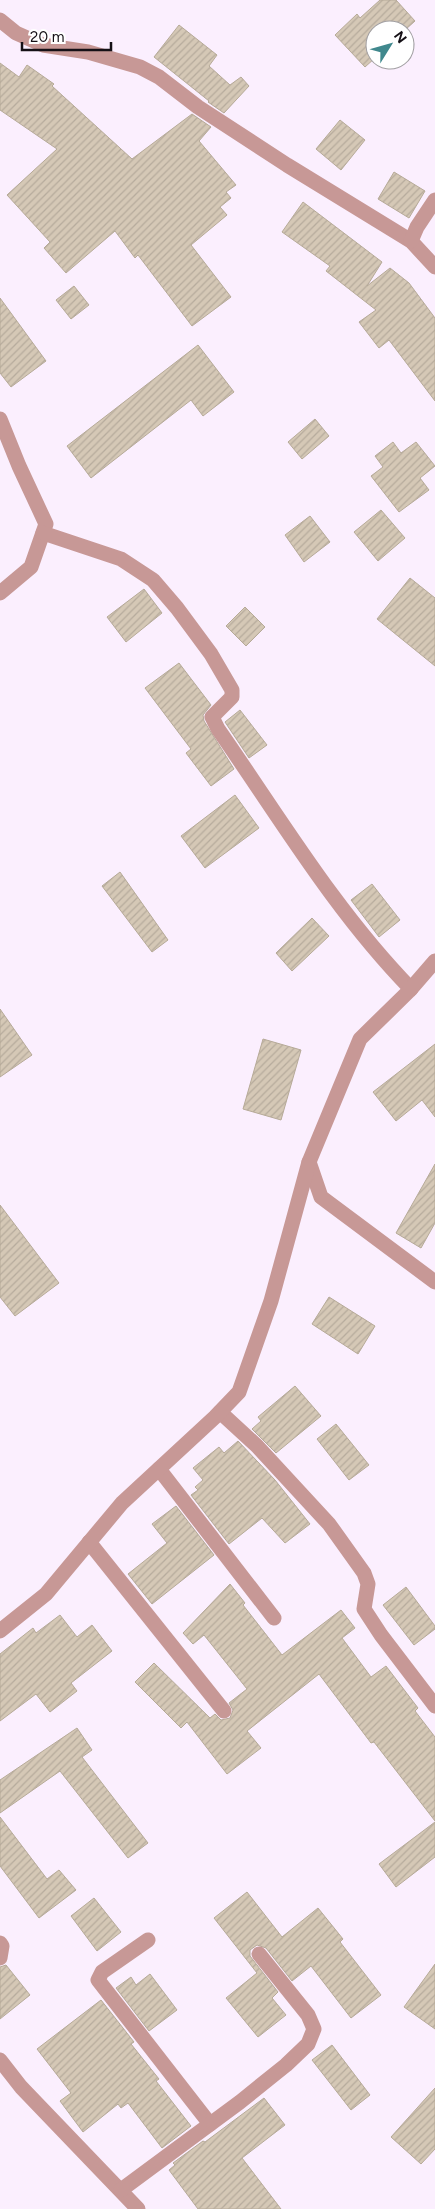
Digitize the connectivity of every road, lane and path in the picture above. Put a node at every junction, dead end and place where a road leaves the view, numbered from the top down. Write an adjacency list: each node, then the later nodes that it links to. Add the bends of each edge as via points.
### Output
1 (0, 20): 3 (street, via 16,33 43,45 88,52 146,70 287,165)
2 (435, 200): 3 (street)
3 (411, 241): 4 (street)
4 (435, 268)
5 (0, 419): 6 (street, via 46,524)
6 (43, 533): 7 (street, via 31,567); 9 (street, via 121,559 153,580 178,608 232,690 232,697 212,717 218,729 304,857 357,928)
7 (0, 593)
8 (435, 961): 9 (street)
9 (411, 988): 10 (street, via 360,1039)
10 (309, 1162): 11 (street, via 320,1197); 12 (street, via 251,1362 239,1392)
11 (435, 1282)
12 (220, 1412): 13 (street); 17 (street, via 257,1446 329,1524 364,1573 368,1584 364,1608)
13 (159, 1469): 14 (street, via 122,1503); 15 (street)
14 (89, 1542): 16 (street, via 46,1594); 18 (street)
15 (274, 1618)
16 (0, 1631)
17 (435, 1706)
18 (224, 1711)
19 (148, 1940): 24 (street, via 102,1972 98,1980)
20 (0, 1943): 22 (street)
21 (259, 1954): 24 (street, via 308,2015 314,2029 308,2044 286,2065)
22 (0, 1958)
23 (0, 2060): 25 (street, via 21,2087)
24 (210, 2124): 25 (street)
25 (121, 2190): 26 (street)
26 (138, 2209)

